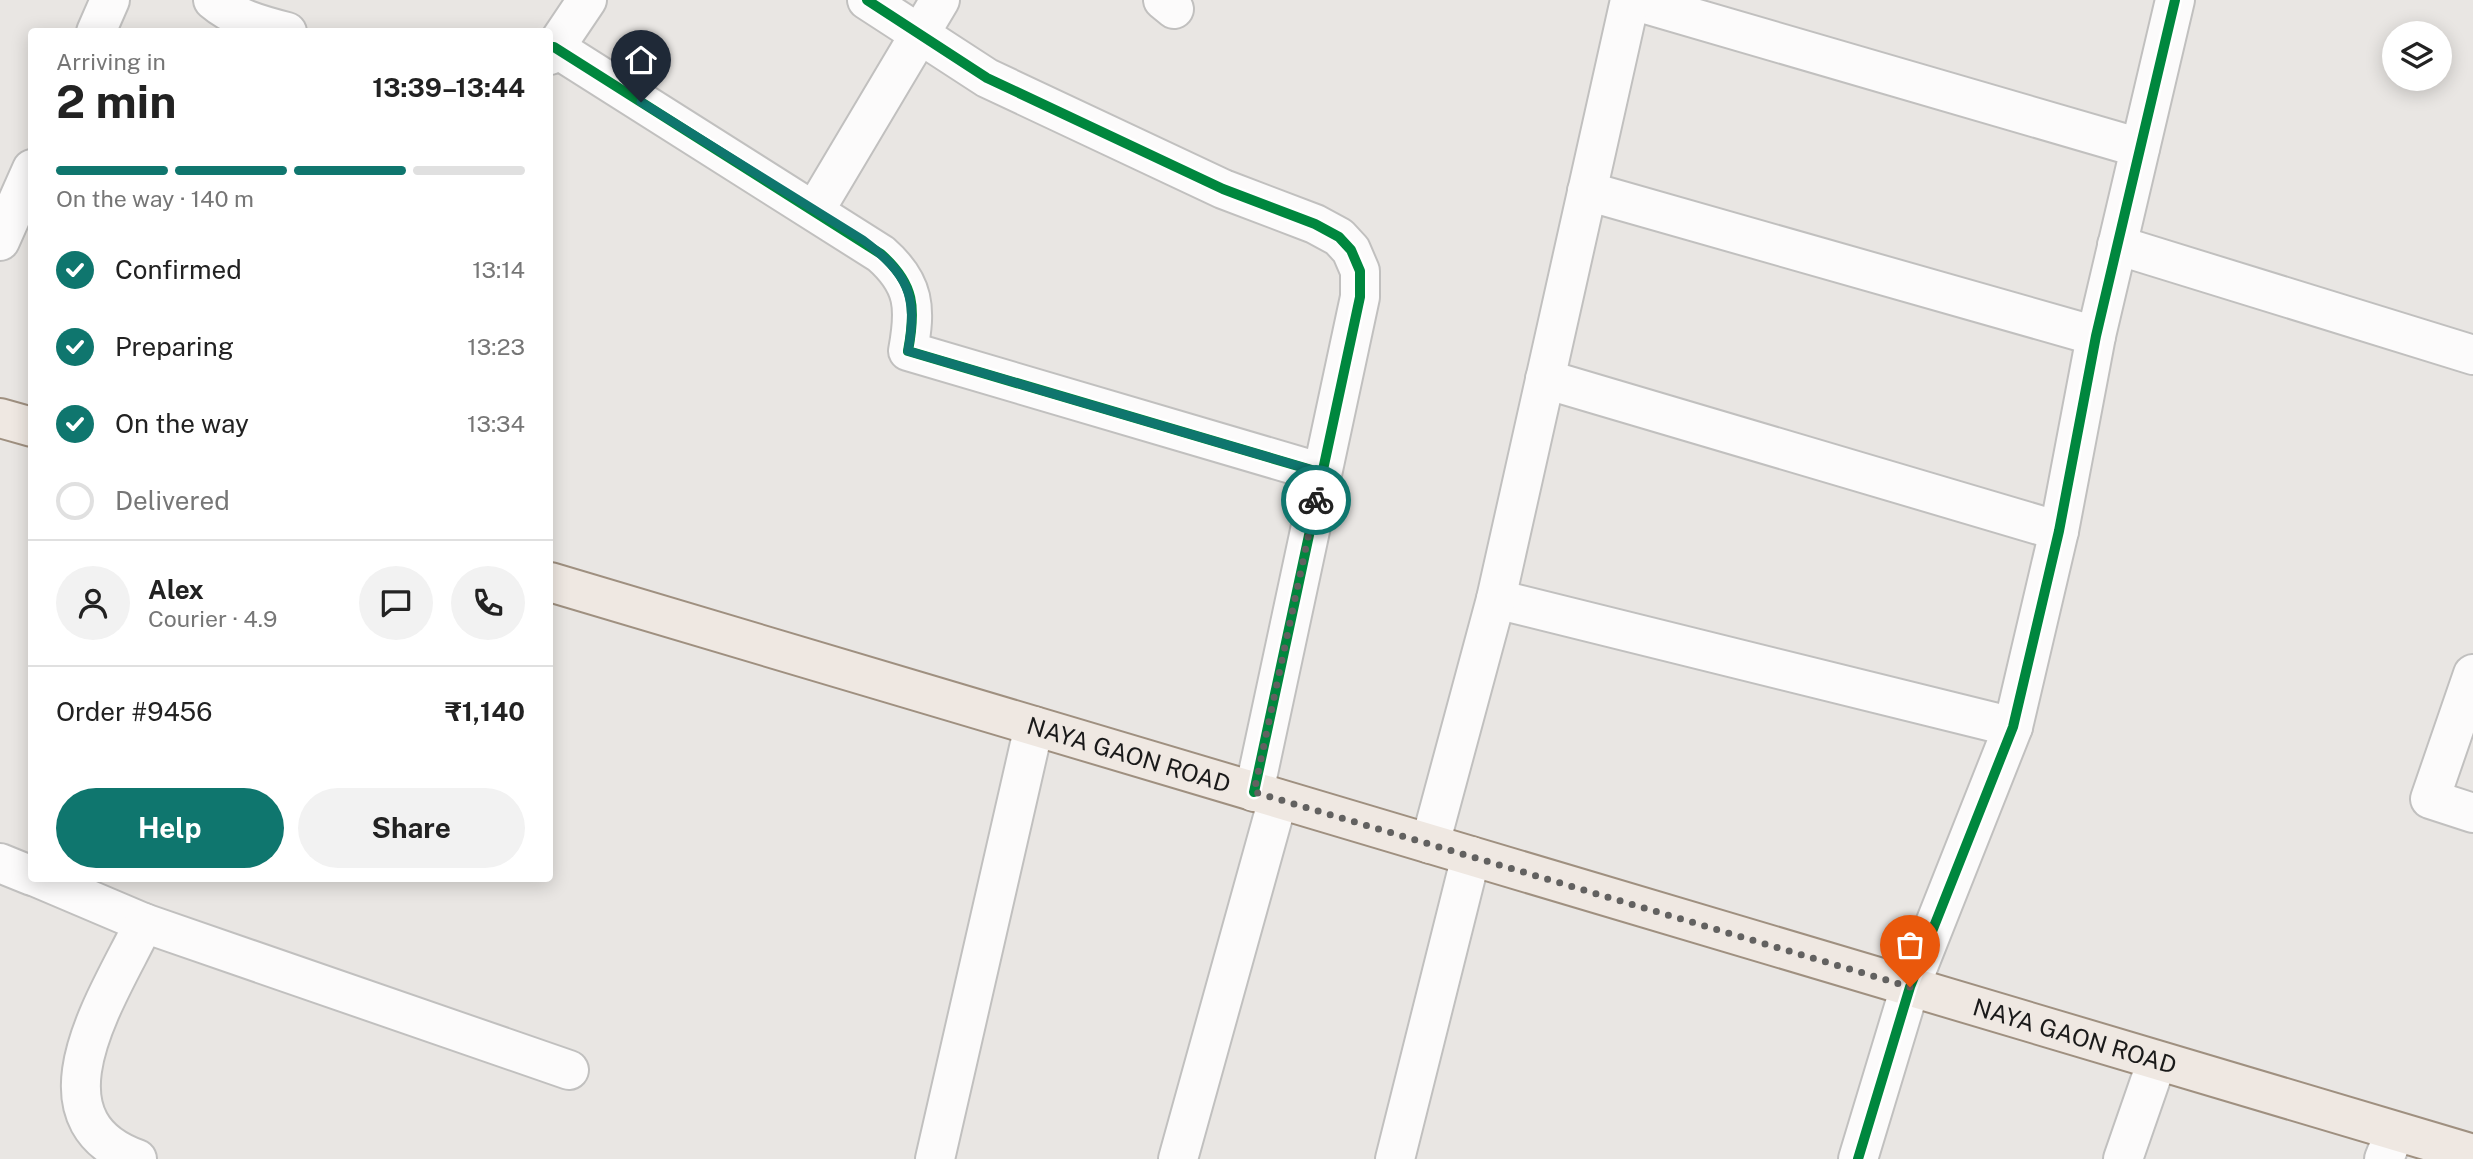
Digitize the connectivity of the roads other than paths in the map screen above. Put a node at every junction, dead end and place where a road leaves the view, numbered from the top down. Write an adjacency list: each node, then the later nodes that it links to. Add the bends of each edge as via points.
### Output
1 (110, 0): 8 (street)
2 (213, 0): 9 (street, via 225,10)
3 (587, 0): 11 (street)
4 (867, 0): 10 (street)
5 (940, 0): 10 (street)
6 (1631, 0): 13 (street); 15 (street)
7 (2175, 0): 13 (street)
8 (98, 28)
9 (271, 28)
10 (920, 34): 16 (street); 24 (street, via 987,78 1223,189 1315,224 1339,237 1351,250 1360,271 1360,297)
11 (553, 50)
12 (553, 52): 16 (street)
13 (2140, 148): 18 (street)
14 (28, 178): 17 (street)
15 (1587, 191): 19 (street); 21 (street)
16 (815, 211): 24 (street, via 881,254 907,284 913,308 908,351)
17 (0, 241)
18 (2117, 245): 19 (street); 20 (street)
19 (2096, 336): 25 (street)
20 (2473, 355)
21 (1545, 379): 25 (street); 27 (street)
22 (0, 418): 23 (main road)
23 (28, 426)
24 (1322, 473): 31 (street)
25 (2059, 531): 30 (street)
26 (553, 583): 29 (main road, NAYA GAON ROAD)
27 (1496, 599): 30 (street); 33 (street)
28 (2473, 674): 32 (street, via 2430,799)
29 (1034, 726): 31 (main road, NAYA GAON ROAD); 45 (street)
30 (2013, 726): 39 (street)
31 (1266, 795): 33 (main road, NAYA GAON ROAD); 46 (street)
32 (2473, 813)
33 (1430, 844): 34 (main road, NAYA GAON ROAD)
34 (1471, 856): 39 (main road, NAYA GAON ROAD); 47 (street)
35 (0, 863): 36 (street)
36 (28, 874)
37 (47, 882): 38 (street)
38 (144, 923): 41 (street); 44 (street, via 84,1050 80,1102 86,1119 103,1140)
39 (1910, 987): 40 (main road, NAYA GAON ROAD); 48 (street)
40 (2157, 1061): 42 (main road, NAYA GAON ROAD); 49 (street)
41 (569, 1070)
42 (2390, 1146): 43 (main road, NAYA GAON ROAD)
43 (2473, 1154)
44 (137, 1159)
45 (935, 1159)
46 (1178, 1159)
47 (1395, 1159)
48 (1857, 1159)
49 (2123, 1159)

